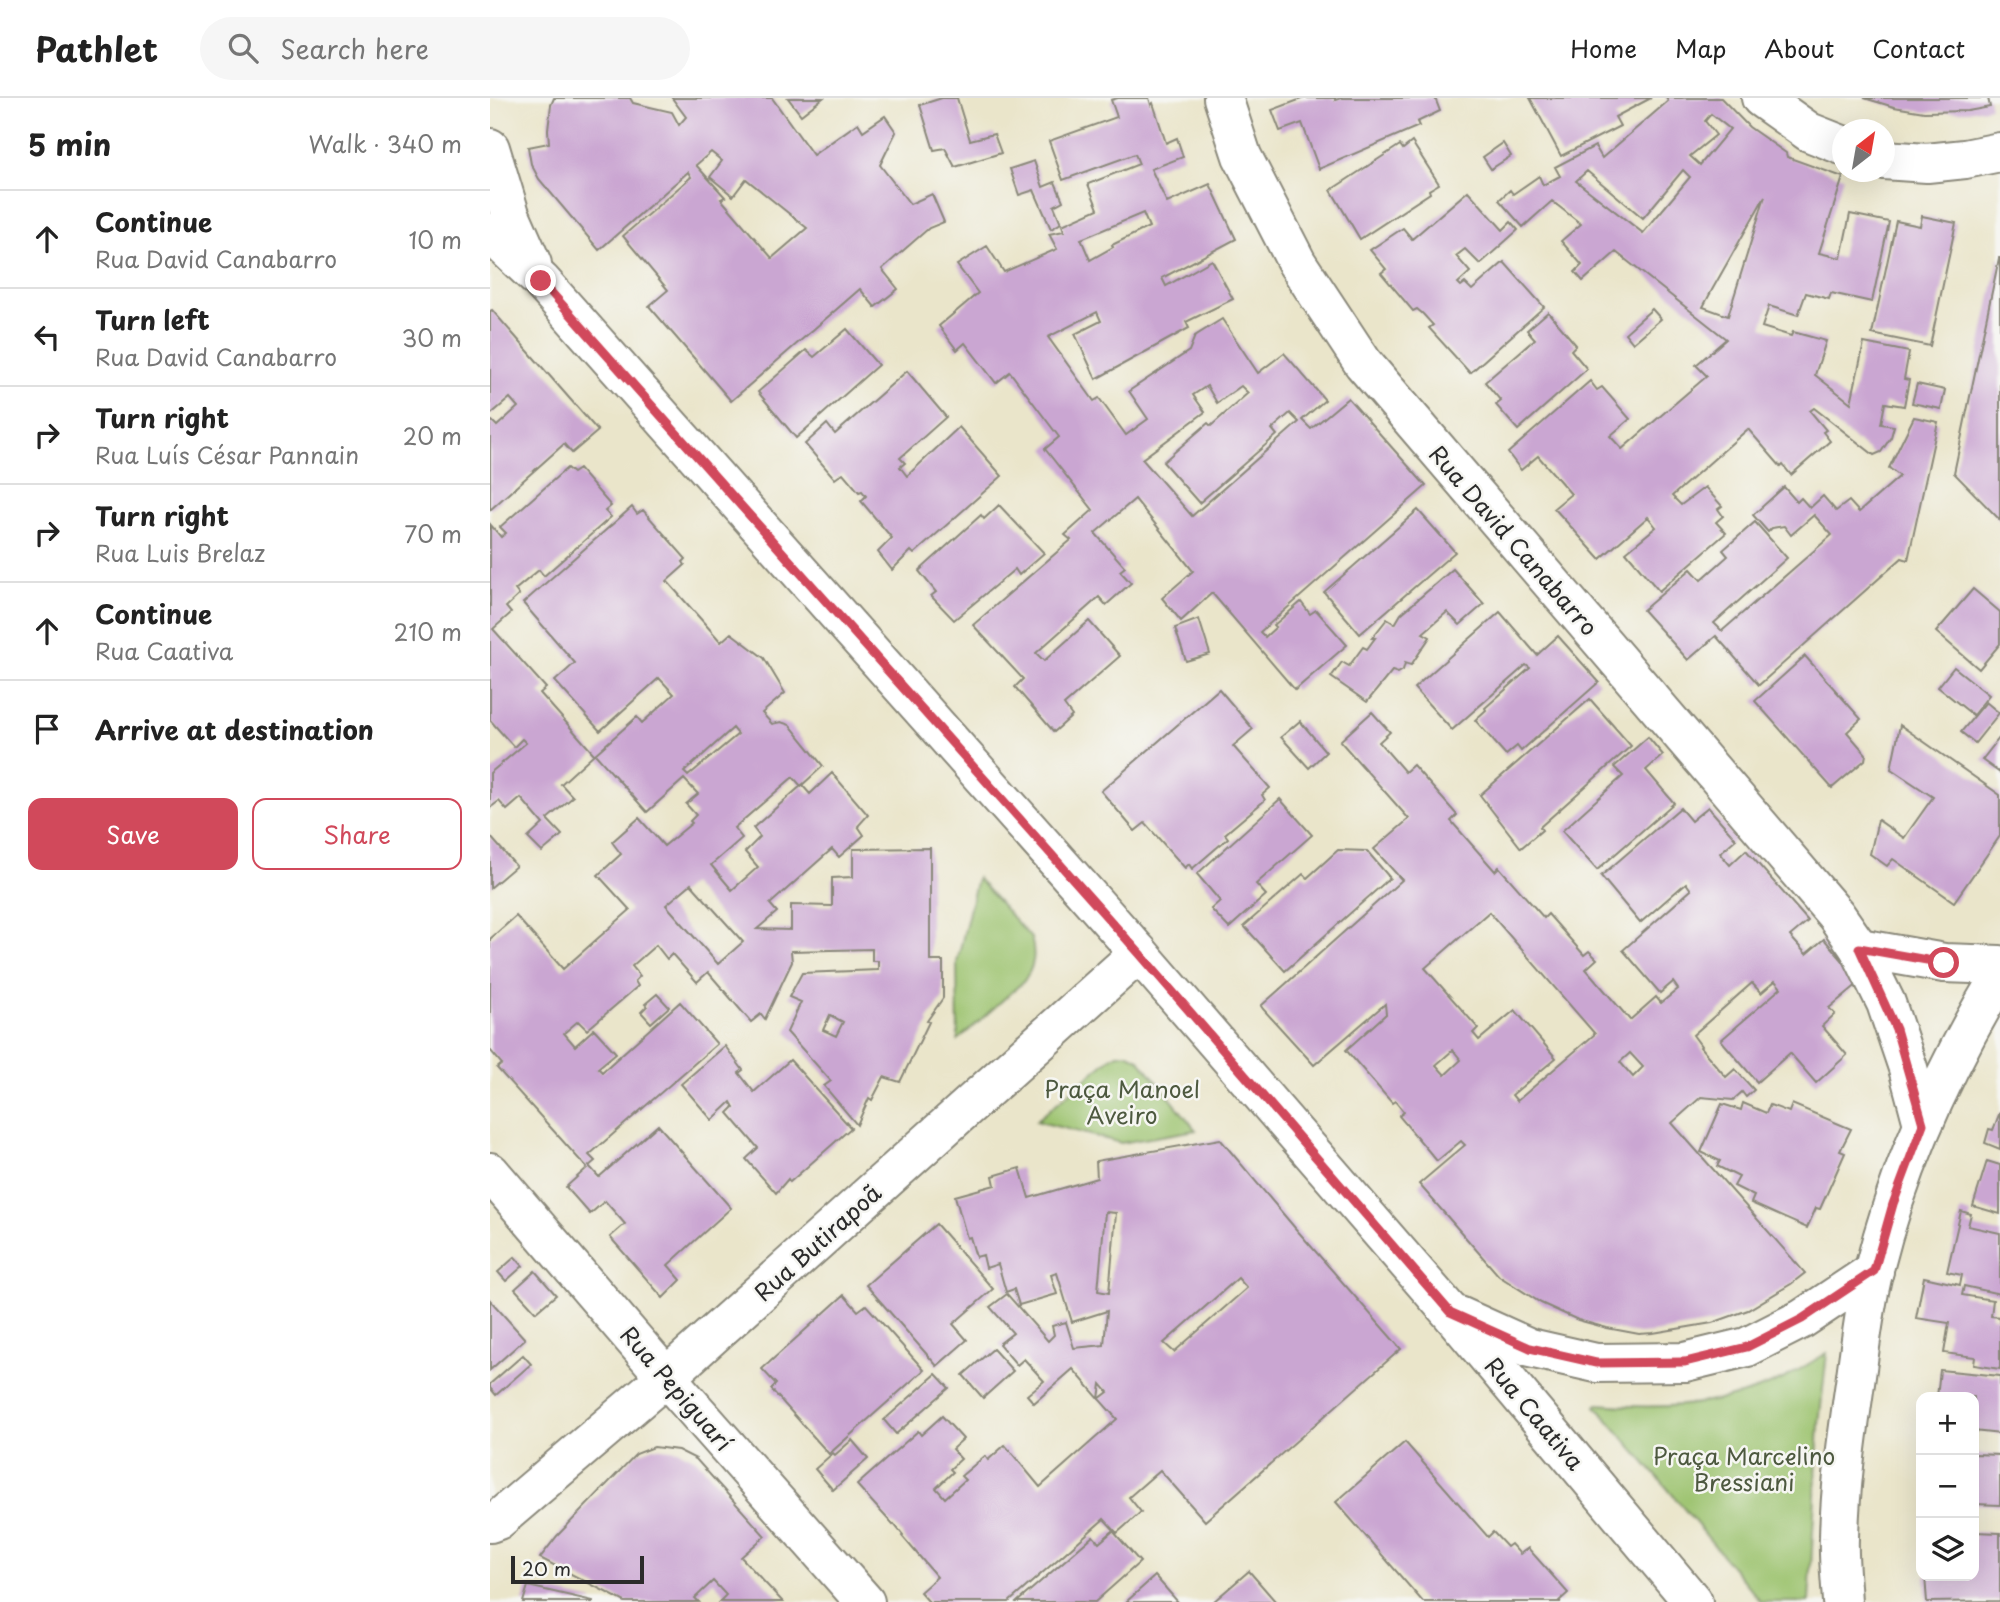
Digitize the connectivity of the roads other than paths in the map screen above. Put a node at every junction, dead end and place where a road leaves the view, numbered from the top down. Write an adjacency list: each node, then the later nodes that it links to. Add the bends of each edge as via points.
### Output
1 (1223, 98): 9 (street, Rua David Canabarro, via 1242,156 1297,263 1363,363 1836,915)
2 (1761, 98): 3 (street, via 1809,132)
3 (1832, 141)
4 (490, 148): 8 (street, Rua Caativa, via 510,214)
5 (2000, 152): 6 (street, via 1927,163)
6 (1895, 161)
7 (490, 233): 8 (street, Rua Caativa)
8 (541, 281): 10 (street, Rua Caativa)
9 (1859, 948): 11 (street, via 1944,963); 13 (street, Rua David Canabarro, via 1896,1029)
10 (1139, 953): 16 (street, Rua Caativa); 17 (street, Rua Butirapoã)
11 (2000, 965)
12 (2000, 976): 13 (street)
13 (1923, 1124): 15 (street)
14 (490, 1172): 17 (street, Rua Pepiguarí)
15 (1874, 1271): 16 (street, via 1802,1319 1747,1347 1685,1362 1596,1363 1530,1348); 21 (street, via 1842,1472)
16 (1450, 1312): 20 (street, Rua Caativa)
17 (666, 1377): 18 (street, Rua Butirapoã); 19 (street, Rua Pepiguarí)
18 (493, 1531)
19 (865, 1602)
20 (1693, 1602)
21 (1842, 1602)

